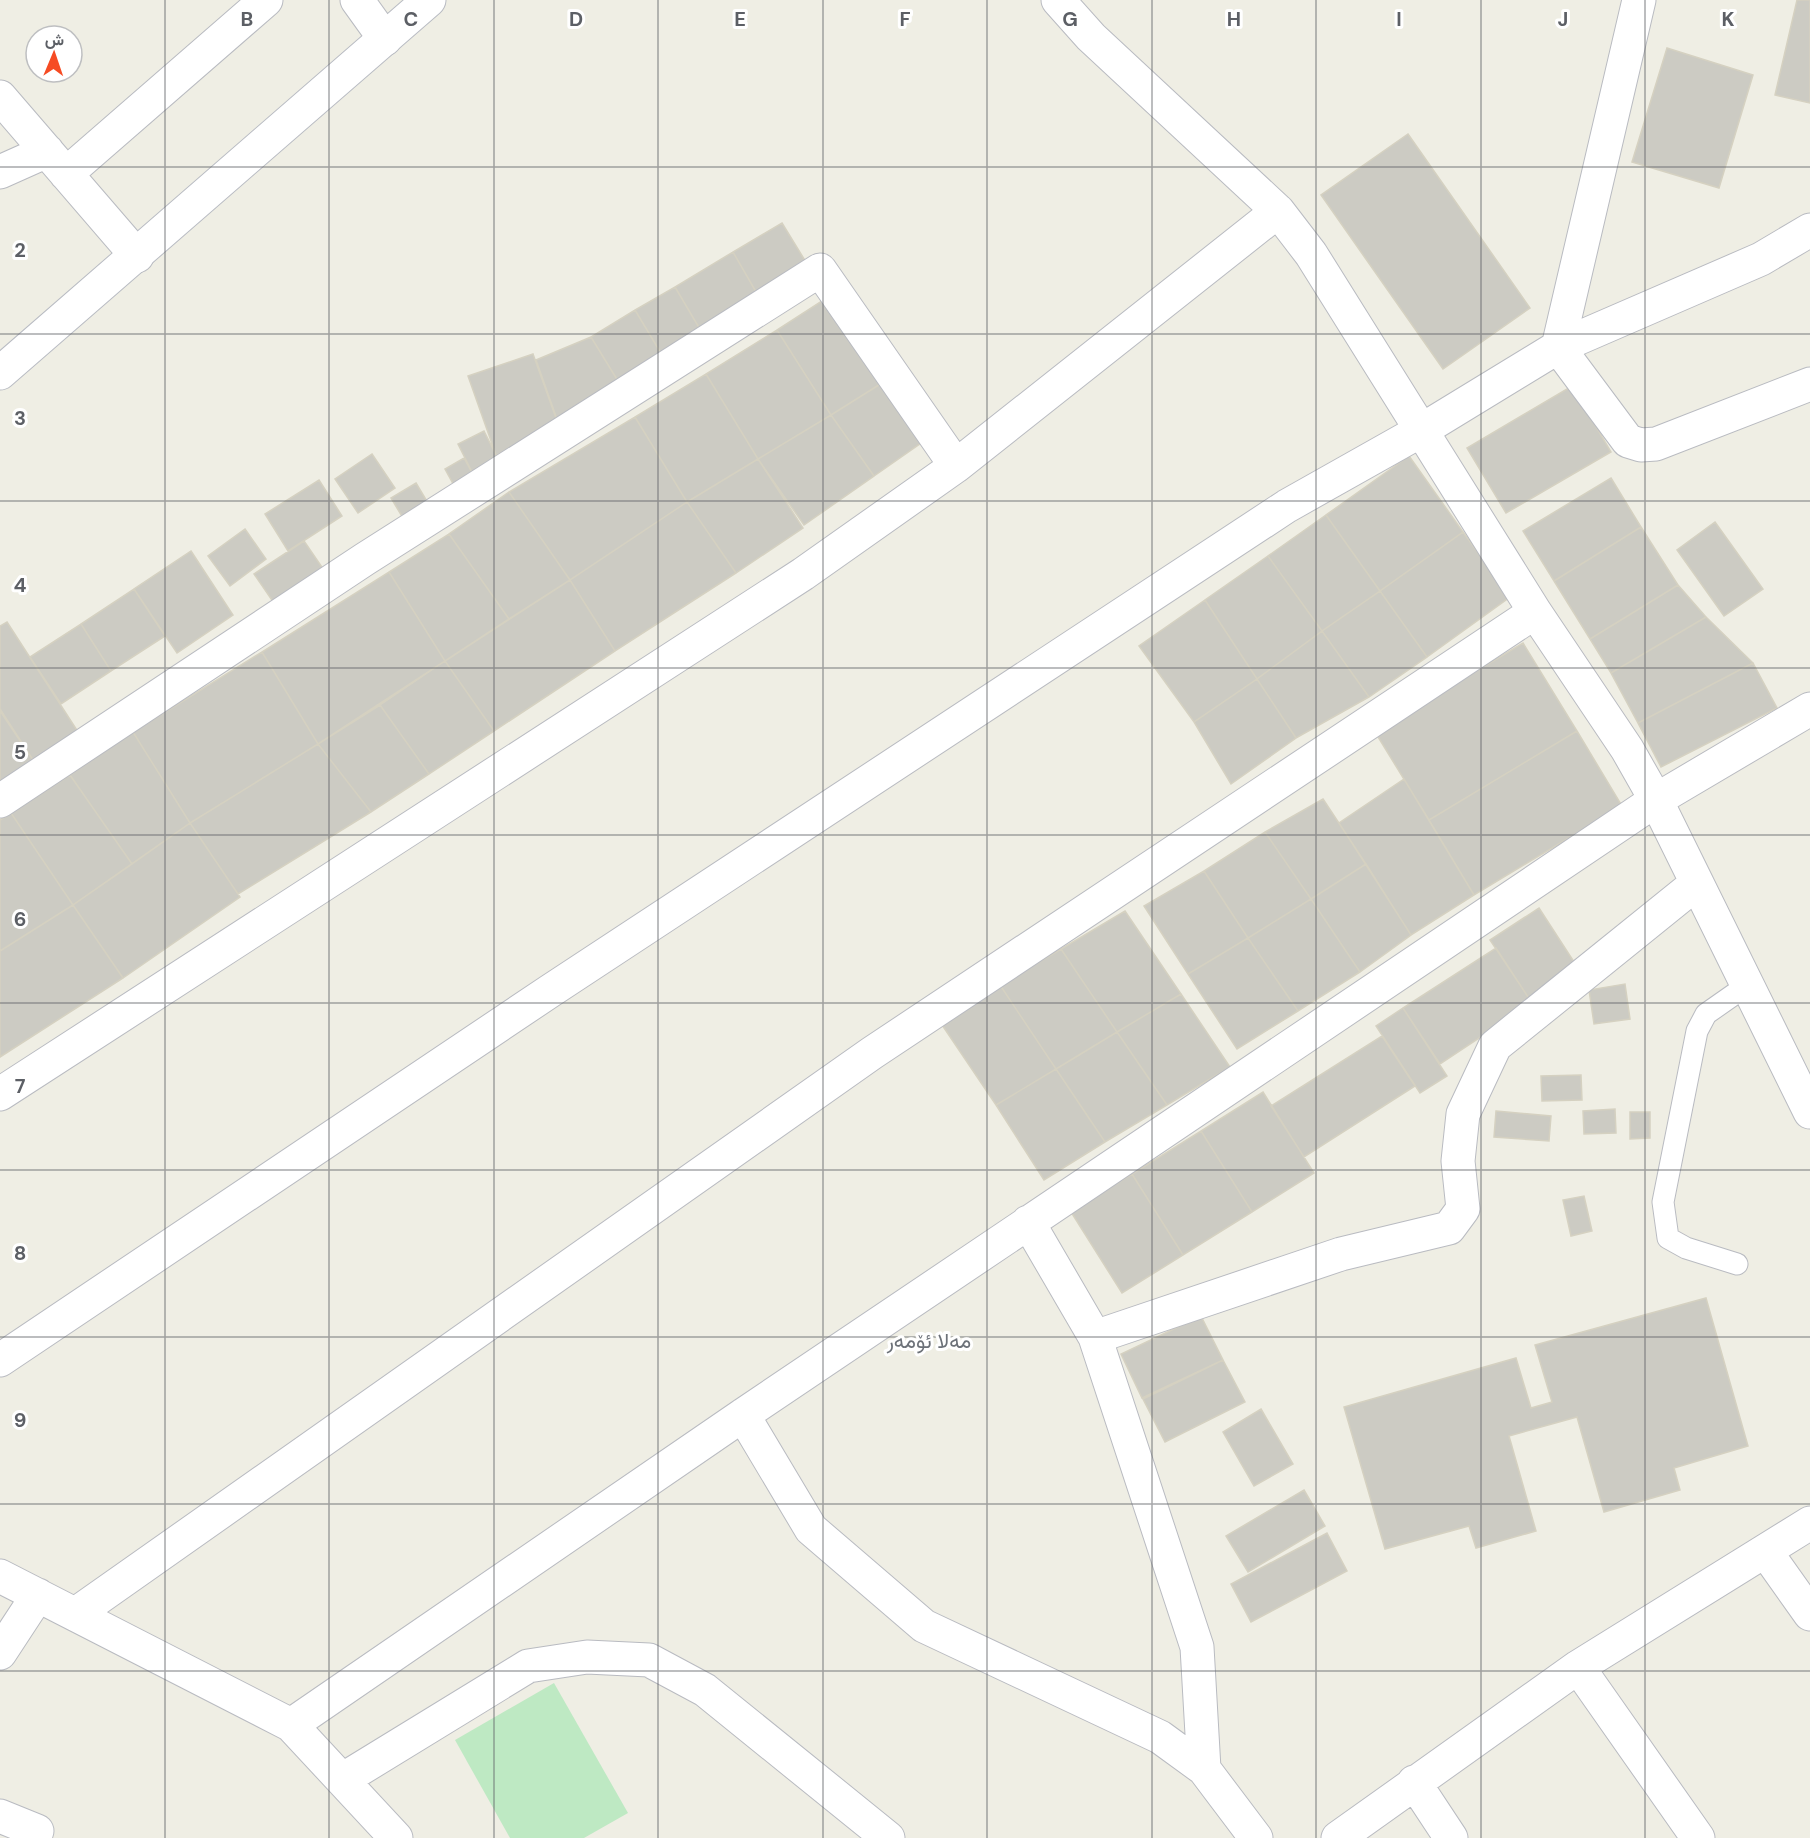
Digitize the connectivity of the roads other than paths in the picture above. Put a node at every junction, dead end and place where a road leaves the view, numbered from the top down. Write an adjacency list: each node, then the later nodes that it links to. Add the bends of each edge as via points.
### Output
1 (266, 0): 8 (street)
2 (357, 0): 6 (street)
3 (429, 0): 6 (street)
4 (1058, 0): 10 (street, via 1091,38)
5 (1639, 0): 13 (street)
6 (385, 39): 12 (street)
7 (0, 97): 8 (street)
8 (57, 162): 9 (street); 12 (street)
9 (0, 172)
10 (1278, 211): 16 (street, via 1311,254); 17 (street)
11 (1810, 230): 13 (street, via 1761,259)
12 (137, 256): 14 (street)
13 (1558, 347): 15 (street, via 1628,441 1641,445 1656,444); 16 (street)
14 (0, 374)
15 (1810, 384)
16 (1422, 430): 18 (street); 29 (street, via 1287,506 550,991)
17 (956, 466): 21 (street, via 820,270 365,559); 24 (street, via 803,574)
18 (1535, 612): 20 (street); 35 (street, via 872,1053)
19 (1810, 709): 20 (street)
20 (1656, 800): 22 (street); 26 (street)
21 (0, 801)
22 (1697, 883): 23 (street); 28 (street, via 1495,1046 1463,1114 1458,1161 1463,1209 1449,1228 1341,1254)
23 (1746, 986): 25 (street); 27 (lane, via 1706,1014 1697,1031 1663,1202 1668,1238 1686,1248)
24 (0, 1094)
25 (1810, 1112)
26 (1028, 1222): 28 (street); 30 (street)
27 (1737, 1264)
28 (1095, 1337): 40 (street, via 1197,1647)
29 (0, 1360)
30 (743, 1415): 39 (street); 40 (street, via 811,1529 924,1626 1160,1737)
31 (1810, 1522): 32 (street)
32 (1766, 1552): 36 (street); 38 (street)
33 (0, 1576): 34 (street)
34 (38, 1595): 35 (street); 37 (street)
35 (76, 1613): 39 (street)
36 (1810, 1614)
37 (0, 1653)
38 (1578, 1667): 42 (street); 50 (street)
39 (291, 1725): 41 (street)
40 (1204, 1769): 47 (street)
41 (342, 1780): 45 (street); 46 (street, via 528,1666 587,1657 649,1660 705,1690)
42 (1414, 1782): 48 (street); 49 (street)
43 (0, 1816): 44 (street)
44 (37, 1831)
45 (396, 1838)
46 (888, 1838)
47 (1256, 1838)
48 (1338, 1838)
49 (1451, 1838)
50 (1698, 1838)

